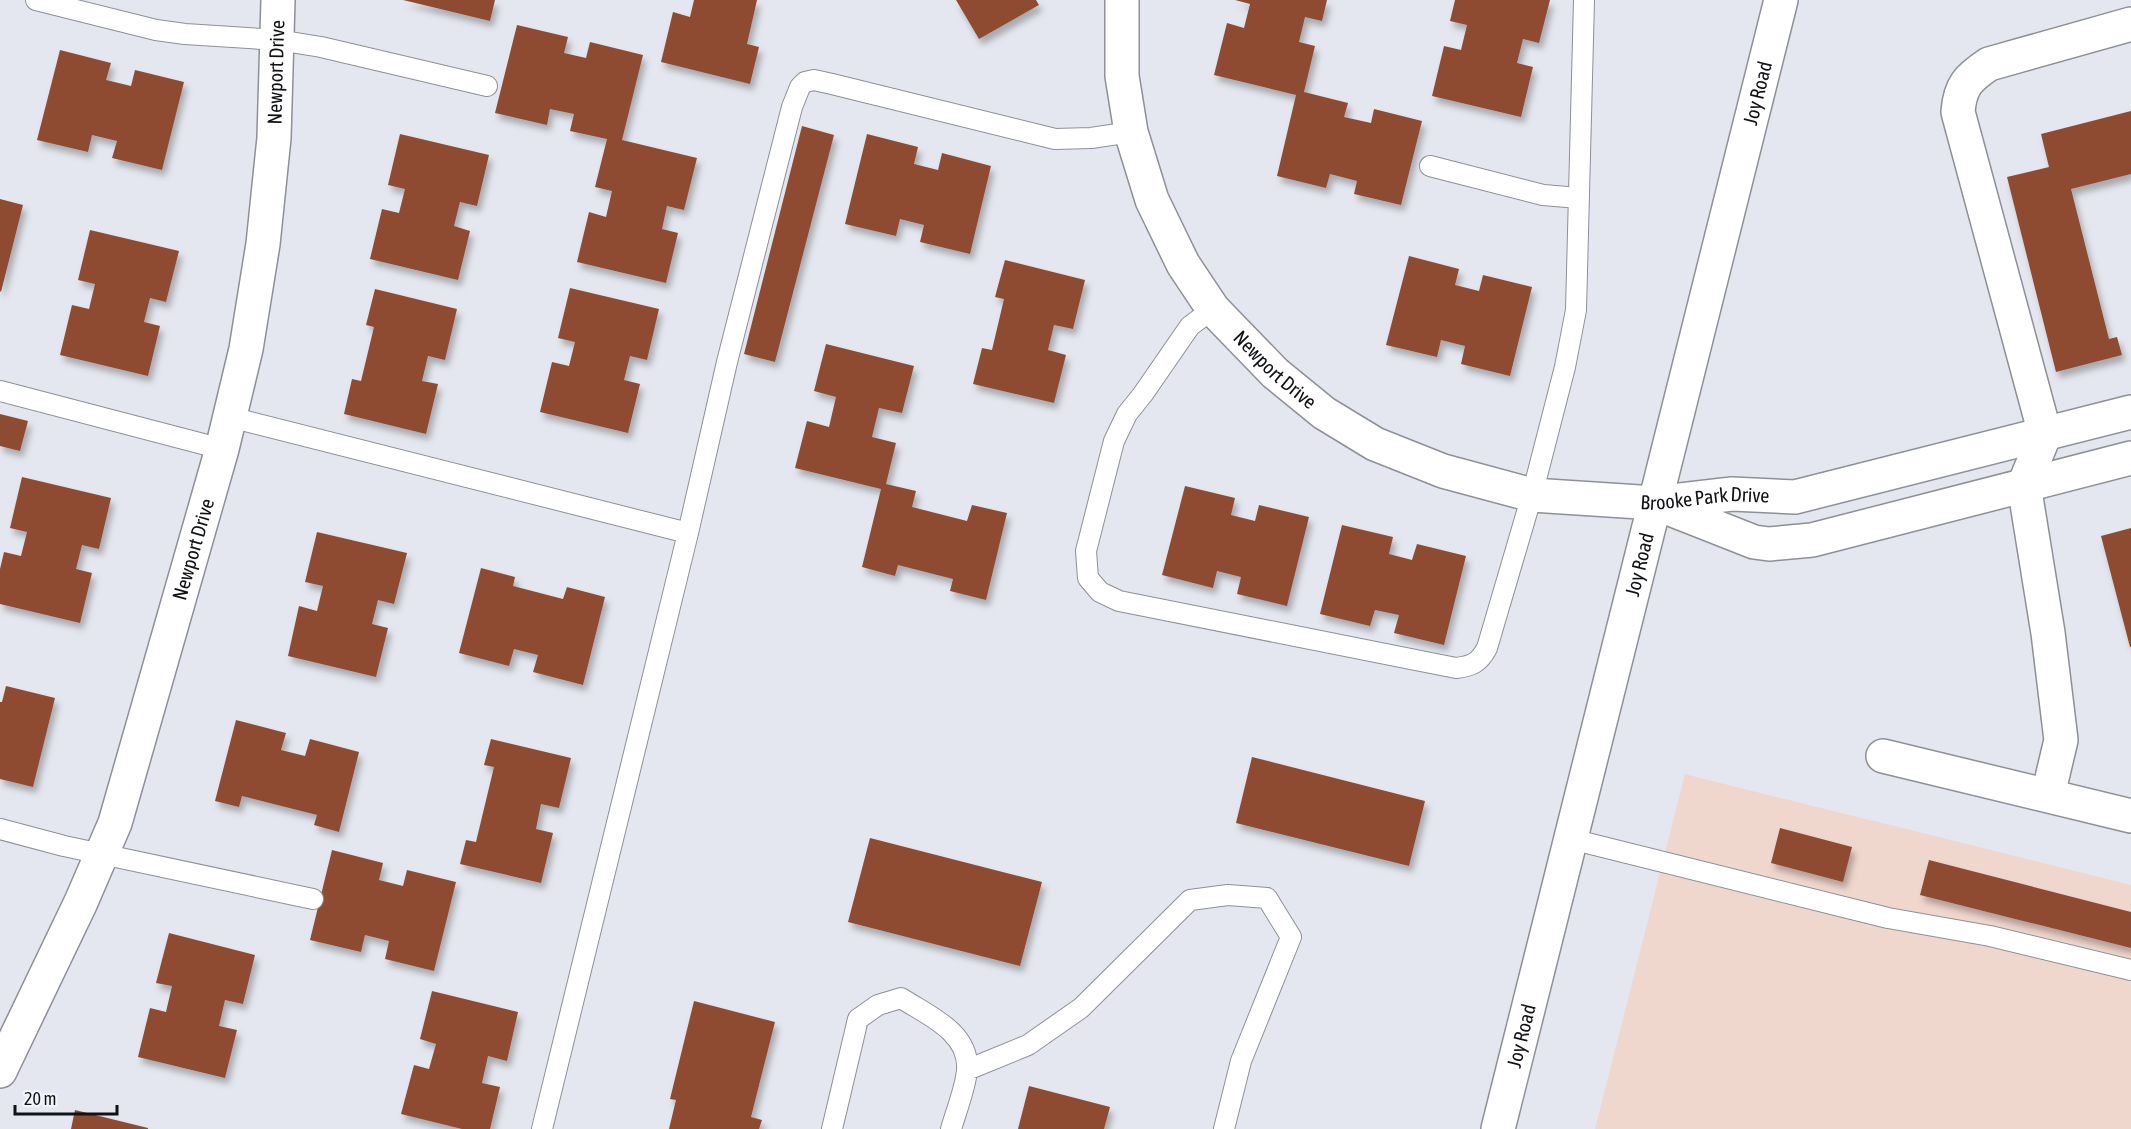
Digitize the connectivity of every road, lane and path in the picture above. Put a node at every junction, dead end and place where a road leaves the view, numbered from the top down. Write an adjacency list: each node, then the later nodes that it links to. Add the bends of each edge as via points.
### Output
1 (36, 0): 7 (lane, via 156,30)
2 (278, 0): 7 (street, Newport Drive)
3 (1122, 0): 9 (street, Newport Drive, via 1122,76)
4 (1584, 0): 11 (lane)
5 (1781, 0): 21 (street, Joy Road)
6 (2131, 24): 16 (street, via 1989,64 1973,74 1960,93 1958,112)
7 (278, 40): 8 (lane); 15 (street, Newport Drive, via 274,138 263,244)
8 (488, 86)
9 (1131, 132): 12 (street, Newport Drive, via 1152,200 1183,264); 22 (lane, via 1055,139 832,84 805,82 786,130)
10 (1430, 166): 11 (lane, via 1543,195)
11 (1579, 198): 20 (lane, via 1576,310)
12 (1213, 309): 20 (street, Newport Drive, via 1275,373 1324,413 1375,444 1443,471); 20 (lane, via 1190,326 1127,414 1114,441 1086,550 1088,578 1100,592 1119,601 1455,668 1473,666 1487,648)
13 (0, 391): 17 (lane)
14 (2131, 412): 16 (street, Brooke Park Drive)
15 (230, 417): 17 (street, Newport Drive); 22 (lane)
16 (2045, 434): 19 (street); 21 (street, Brooke Park Drive, via 1795,497 1732,494)
17 (222, 449): 28 (street, Newport Drive, via 115,823)
18 (2131, 458): 19 (street, Brooke Park Drive)
19 (2024, 485): 21 (street, Brooke Park Drive, via 1812,540 1769,544 1754,542); 24 (street, via 2061,740)
20 (1532, 495): 21 (street, Newport Drive)
21 (1655, 504): 27 (street, Joy Road)
22 (688, 533): 33 (lane)
23 (1883, 756): 24 (street)
24 (2048, 795): 25 (street)
25 (2131, 816)
26 (0, 829): 28 (lane)
27 (1571, 839): 30 (lane, via 1888,918 1990,936); 37 (street, Joy Road)
28 (103, 853): 29 (lane); 32 (street, Newport Drive)
29 (313, 899)
30 (2131, 970)
31 (967, 1070): 34 (lane, via 965,1050 954,1033 901,998 878,1005 858,1019); 35 (lane); 36 (lane, via 1028,1045 1081,1008 1191,900 1228,896 1267,898 1291,937 1241,1061)
32 (0, 1071)
33 (542, 1129)
34 (832, 1129)
35 (951, 1129)
36 (1224, 1129)
37 (1498, 1129)

